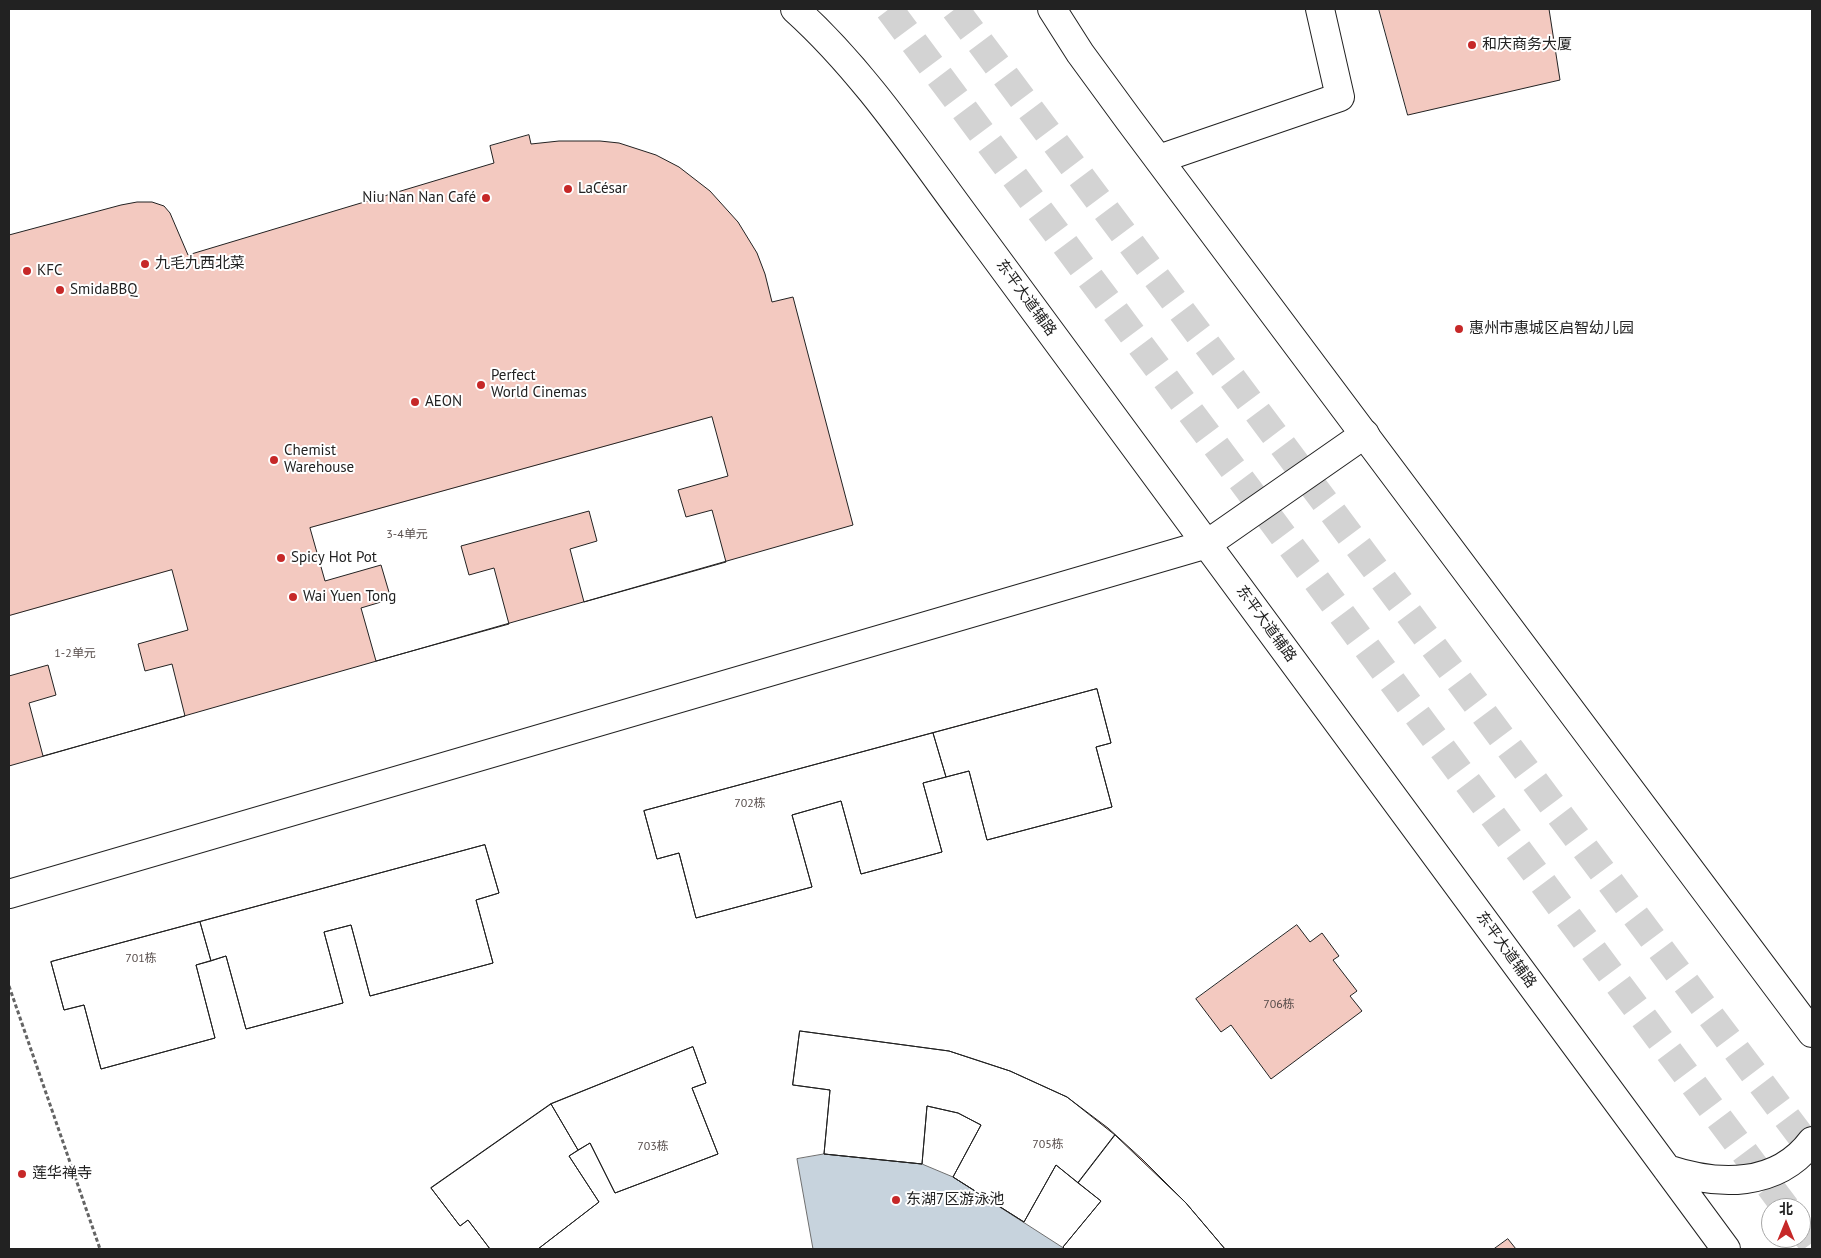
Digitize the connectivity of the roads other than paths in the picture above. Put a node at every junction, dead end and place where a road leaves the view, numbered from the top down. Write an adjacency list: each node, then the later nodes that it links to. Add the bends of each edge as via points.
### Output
1 (795, 9): 6 (main road, 东平大道辅路, via 870,90)
2 (1052, 9): 4 (main road)
3 (1320, 9): 4 (main road, via 1340,96)
4 (1159, 159): 5 (main road)
5 (1365, 434): 6 (main road); 8 (main road)
6 (1207, 544): 7 (main road); 10 (main road, 东平大道辅路)
7 (9, 894)
8 (1812, 1032)
9 (1812, 1141): 10 (main road, via 1779,1170 1757,1178 1713,1179)
10 (1667, 1169): 11 (main road, 东平大道辅路)
11 (1726, 1249)

